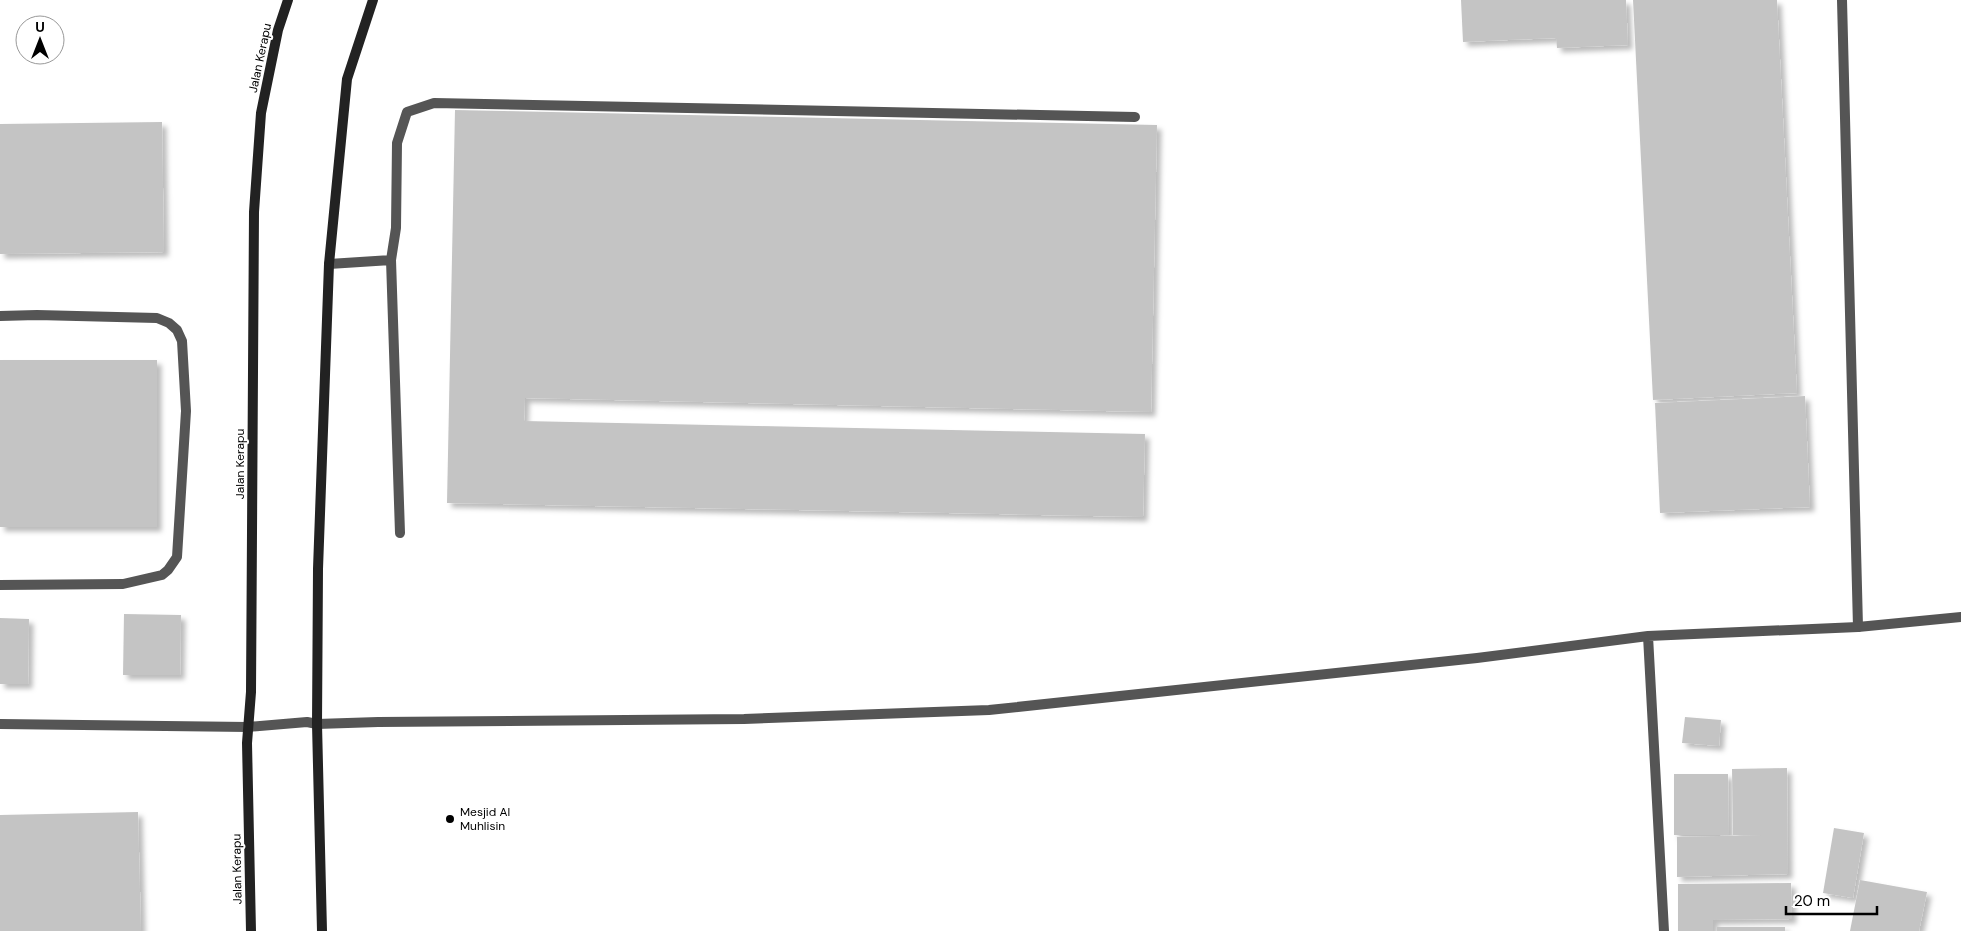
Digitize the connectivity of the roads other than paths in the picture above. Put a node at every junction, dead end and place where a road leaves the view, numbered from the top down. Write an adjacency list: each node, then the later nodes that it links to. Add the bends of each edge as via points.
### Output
1 (288, 0): 15 (street, Jalan Kerapu, via 278,30 261,113 254,212 251,692)
2 (373, 0): 6 (street, via 347,79)
3 (1842, 0): 11 (street)
4 (1135, 117): 5 (street, via 434,103 407,112 397,142 396,228)
5 (391, 260): 6 (street); 8 (street)
6 (329, 264): 14 (street, via 318,569)
7 (0, 316): 9 (street, via 157,318 169,323 177,330 182,342 186,411 177,558 168,570 162,575 123,584)
8 (400, 533)
9 (0, 585)
10 (1961, 616): 11 (street)
11 (1858, 627): 12 (street)
12 (1648, 636): 14 (street, via 1477,658 989,710 744,719); 18 (street)
13 (0, 724): 15 (street)
14 (317, 724): 15 (street); 17 (street)
15 (248, 727): 16 (street, Jalan Kerapu)
16 (251, 931)
17 (322, 931)
18 (1664, 931)

